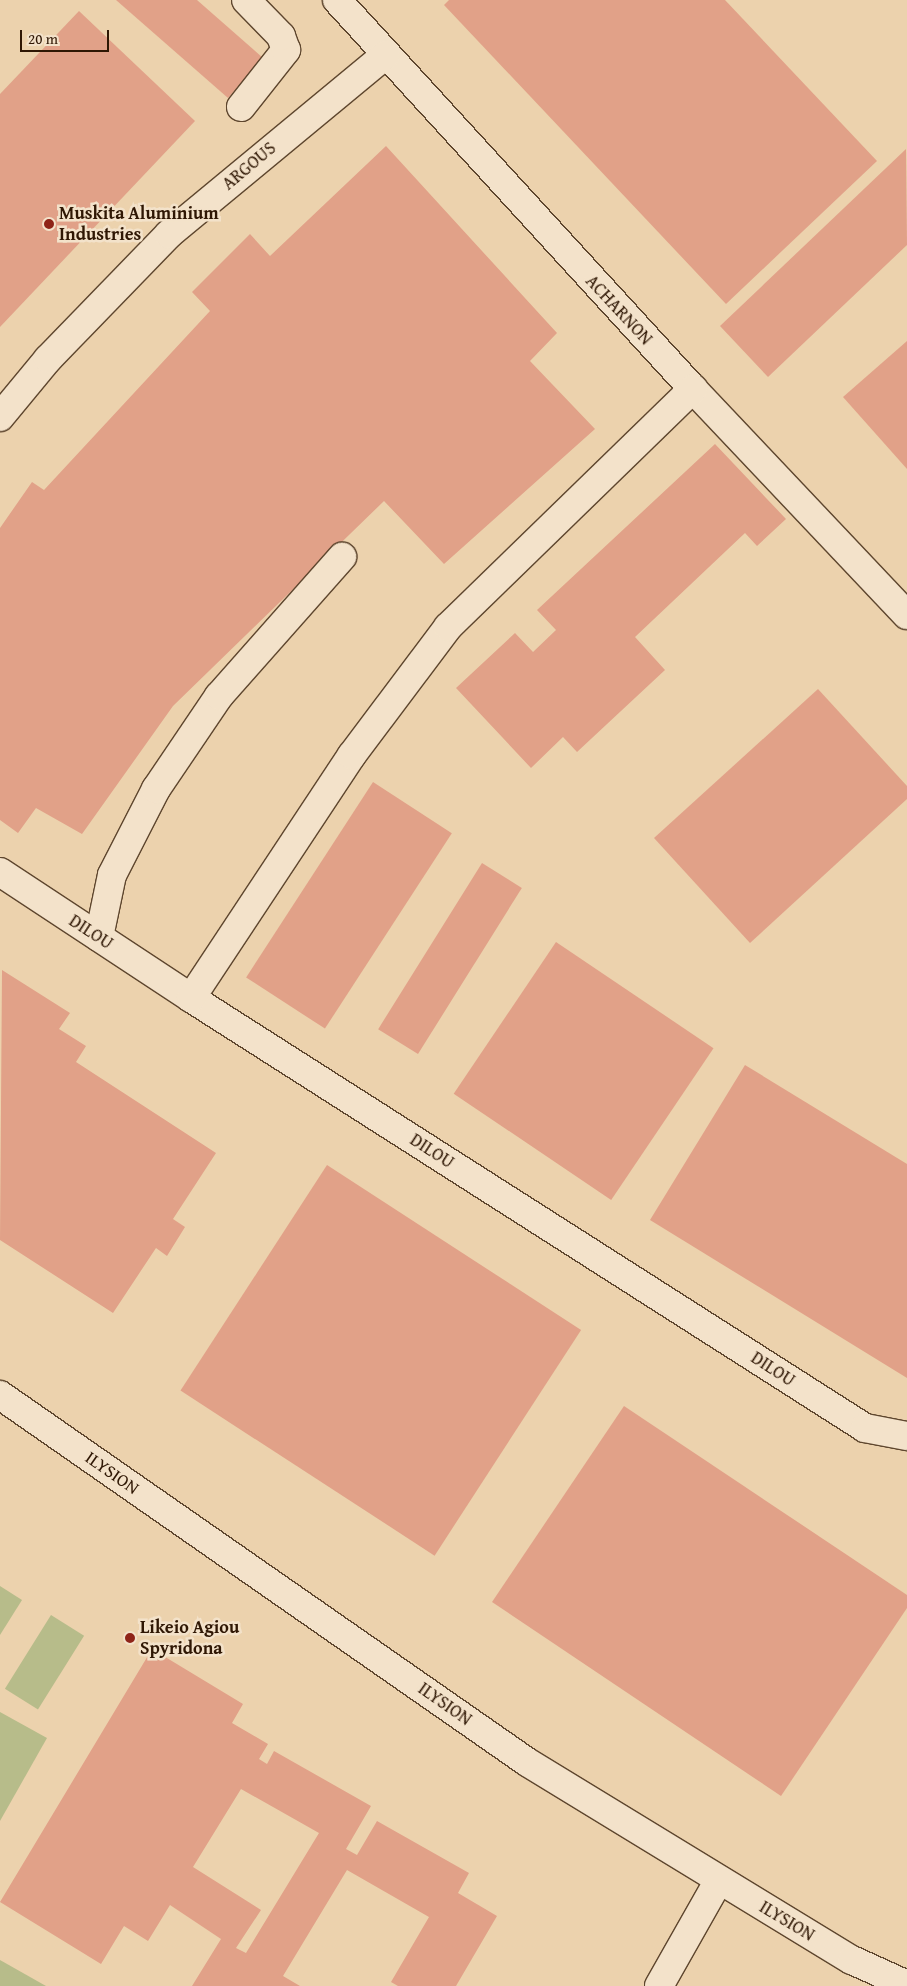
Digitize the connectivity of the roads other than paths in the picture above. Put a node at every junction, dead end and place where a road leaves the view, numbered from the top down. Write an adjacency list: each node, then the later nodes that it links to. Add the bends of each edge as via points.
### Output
1 (246, 0): 4 (street, via 281,36 286,50)
2 (337, 0): 3 (street, ACHARNON)
3 (385, 54): 5 (street, ACHARNON); 6 (street, ARGOUS, via 169,234 48,359)
4 (241, 107)
5 (693, 390): 8 (street, ACHARNON); 11 (street, via 448,627 352,755)
6 (0, 418)
7 (342, 557): 10 (street, via 219,696 156,788 112,875)
8 (907, 615)
9 (0, 872): 10 (street, DILOU)
10 (99, 937): 11 (street, DILOU)
11 (192, 998): 13 (street, DILOU, via 865,1428)
12 (0, 1395): 14 (street, ILYSION, via 527,1762)
13 (907, 1436)
14 (719, 1880): 15 (street, ILYSION, via 852,1960); 16 (street)
15 (907, 1984)
16 (659, 1986)

